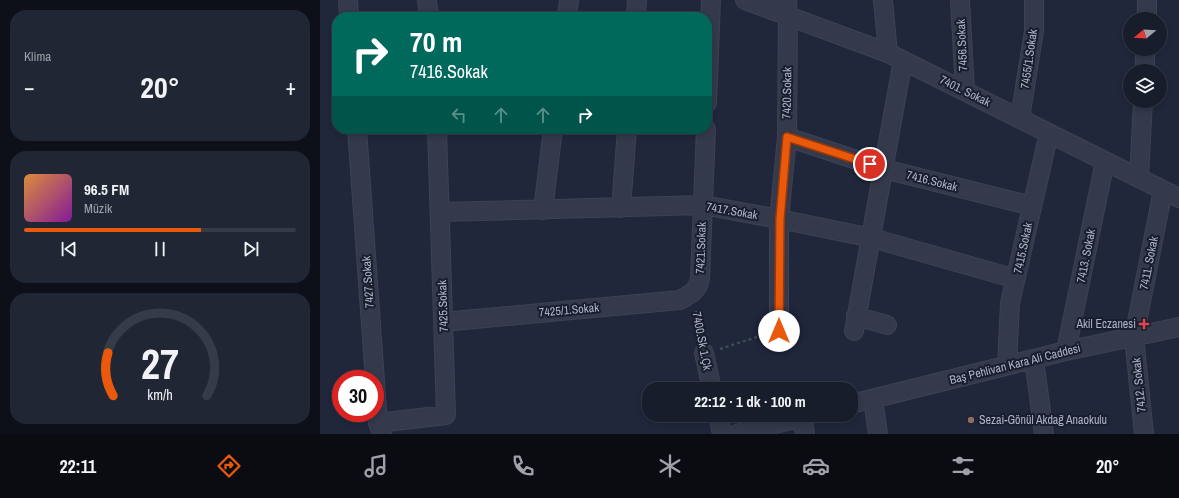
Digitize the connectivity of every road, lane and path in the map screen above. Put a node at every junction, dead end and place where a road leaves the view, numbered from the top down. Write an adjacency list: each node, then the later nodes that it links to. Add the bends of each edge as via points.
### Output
1 (348, 0): 12 (street)
2 (427, 0): 13 (street)
3 (569, 0): 14 (street)
4 (637, 0): 15 (street)
5 (711, 0): 16 (street)
6 (745, 0): 11 (street, 7401. Sokak)
7 (883, 0): 18 (street)
8 (960, 0): 19 (street, 7456.Sokak)
9 (1034, 0): 21 (street, 7455/1.Sokak, via 1034,31)
10 (1147, 0): 17 (street)
11 (788, 8): 18 (street, 7401. Sokak); 28 (street, 7420.Sokak)
12 (349, 12)
13 (428, 12)
14 (568, 12)
15 (636, 12)
16 (711, 12)
17 (1147, 12)
18 (896, 57): 19 (street, 7401. Sokak); 30 (street)
19 (965, 91): 21 (street, 7401. Sokak)
20 (1143, 108): 31 (street)
21 (1020, 118): 22 (street, 7401. Sokak)
22 (1049, 133): 29 (street, 7401. Sokak); 34 (street, 7415.Sokak)
23 (357, 134): 56 (street, 7427.Sokak)
24 (437, 134): 37 (street, 7425.Sokak)
25 (552, 134): 36 (street)
26 (627, 134): 35 (street)
27 (706, 134): 33 (street, 7421.Sokak)
28 (787, 137): 30 (street, 7416.Sokak); 38 (street, 7420.Sokak)
29 (1105, 161): 31 (street, 7401. Sokak); 47 (street, 7413. Sokak)
30 (884, 169): 34 (street, 7416.Sokak); 39 (street)
31 (1139, 178): 32 (street, 7401. Sokak)
32 (1171, 194): 46 (street, 7411. Sokak)
33 (703, 206): 35 (street, 7417.Sokak); 38 (street, 7417.Sokak); 41 (street, 7421.Sokak, via 700,278)
34 (1032, 206): 40 (street, 7415.Sokak)
35 (621, 208): 36 (street, 7417.Sokak)
36 (543, 210): 37 (street, 7417.Sokak)
37 (440, 212): 42 (street, 7425.Sokak)
38 (780, 219): 39 (street, 7417.Sokak); 45 (street, 7420.Sokak)
39 (872, 238): 40 (street, 7417.Sokak); 43 (street, via 855,323)
40 (1016, 279): 50 (street, 7415.Sokak, via 1010,303)
41 (693, 293): 42 (street, 7425/1.Sokak, via 680,300); 48 (path, 7400.Sk 1.Çk)
42 (443, 322): 56 (street, 7425.Sokak, via 446,415)
43 (887, 325)
44 (1179, 327): 46 (street, Baş Pehlivan Kara Ali Caddesi)
45 (779, 331): 48 (path)
46 (1134, 337): 47 (street, Baş Pehlivan Kara Ali Caddesi); 61 (street, 7412. Sokak)
47 (1066, 350): 49 (street, Baş Pehlivan Kara Ali Caddesi)
48 (704, 353): 51 (street, 7400.Sk 1.Çk)
49 (1034, 359): 50 (street, Baş Pehlivan Kara Ali Caddesi); 60 (street)
50 (1007, 365): 52 (street, Baş Pehlivan Kara Ali Caddesi)
51 (710, 382)
52 (872, 399): 53 (street, Baş Pehlivan Kara Ali Caddesi); 59 (street)
53 (858, 402)
54 (719, 422): 57 (street)
55 (805, 422): 58 (street)
56 (380, 428)
57 (722, 434)
58 (737, 434)
59 (878, 434)
60 (1044, 434)
61 (1144, 434)

